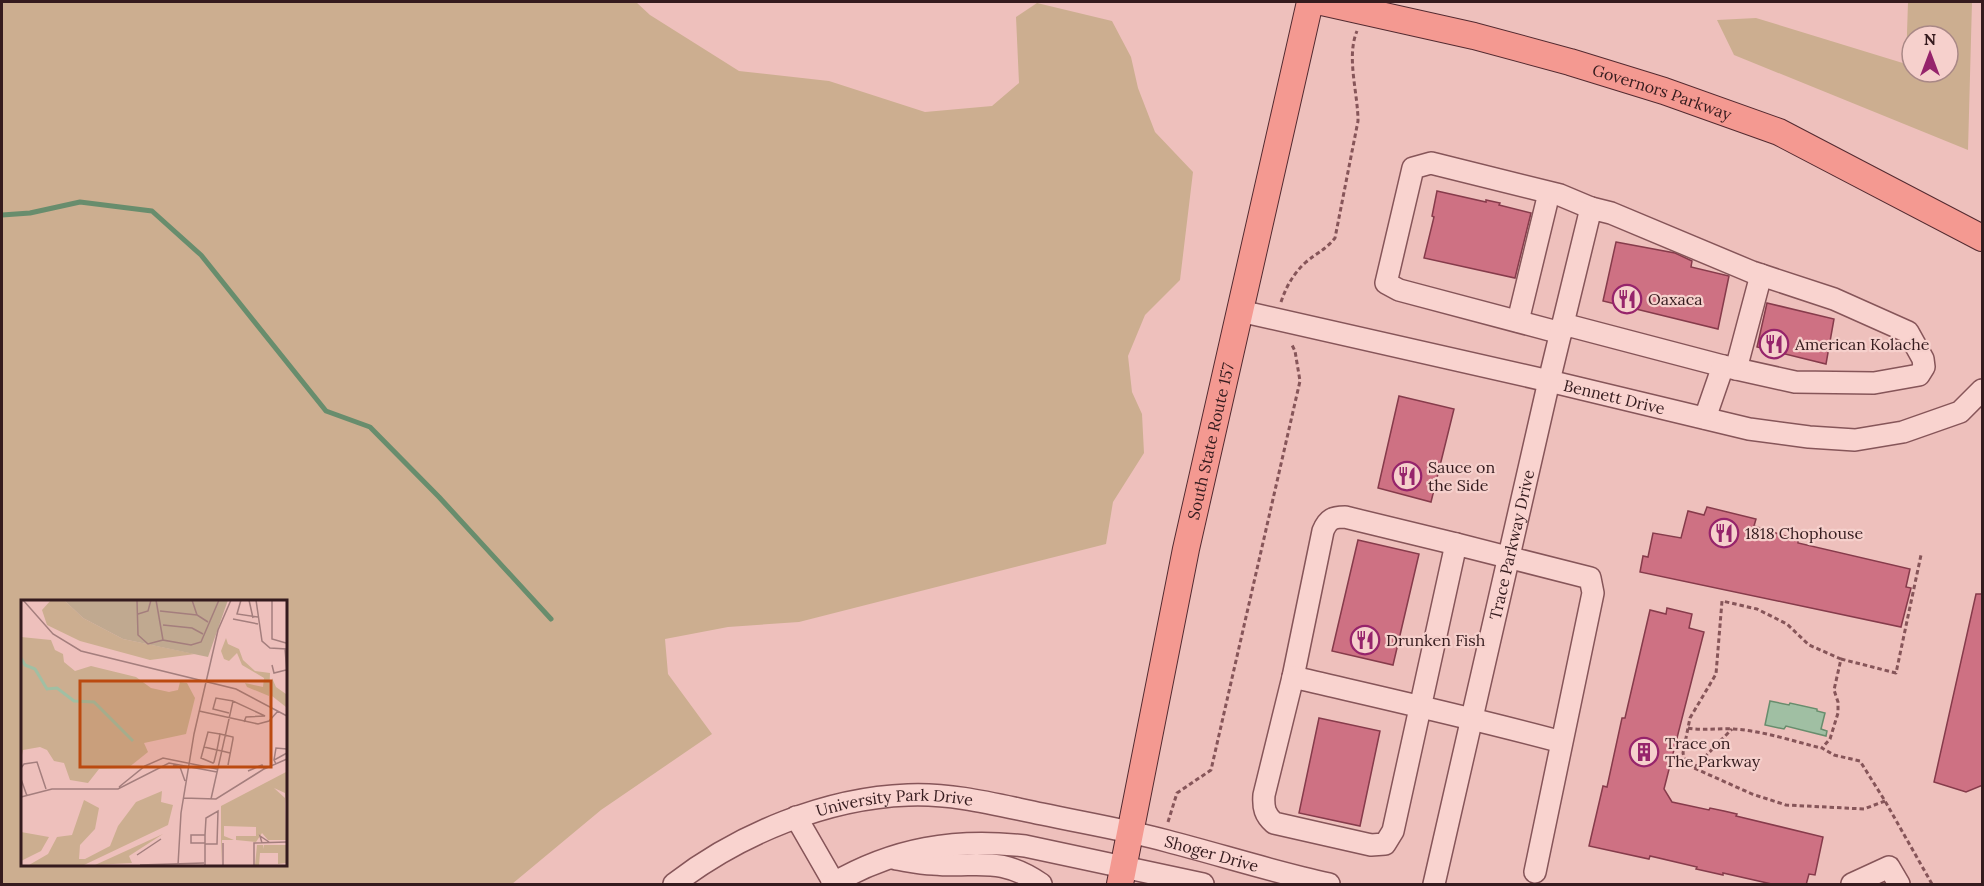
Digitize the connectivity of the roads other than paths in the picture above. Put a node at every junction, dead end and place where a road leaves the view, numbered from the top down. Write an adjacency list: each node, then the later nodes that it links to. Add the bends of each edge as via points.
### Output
1 (1310, 2): 7 (main road, South State Route 157)
2 (1322, 2): 5 (main road, Governors Parkway, via 1570,62 1779,132)
3 (1550, 193): 4 (street); 8 (street); 8 (street, via 1431,163 1413,168 1386,283 1398,291)
4 (1591, 208): 6 (street); 9 (street, Trace Parkway Drive)
5 (1983, 238)
6 (1761, 275): 10 (street); 10 (street, via 1834,299 1908,332 1920,350 1924,367 1919,375 1874,383 1795,382)
7 (1240, 311): 11 (street, Bennett Drive); 21 (main road, South State Route 157, via 1186,549)
8 (1518, 321): 9 (street)
9 (1562, 328): 10 (street); 11 (street, Trace Parkway Drive)
10 (1729, 367): 13 (street)
11 (1549, 381): 13 (street, Bennett Drive); 15 (street, Trace Parkway Drive)
12 (1980, 396): 13 (street, Bennett Drive, via 1960,412 1903,432 1855,440 1749,429)
13 (1705, 418)
14 (1456, 544): 15 (street); 16 (street, via 1345,517 1327,522); 17 (street)
15 (1509, 557): 18 (street, Trace Parkway Drive); 19 (street, via 1590,578 1593,593)
16 (1293, 677): 17 (street); 17 (street, via 1264,795 1266,816 1274,823 1371,845 1385,844 1393,831)
17 (1421, 707): 18 (street)
18 (1472, 718): 19 (street); 30 (street, Trace Parkway Drive)
19 (1562, 742): 23 (street)
20 (796, 817): 21 (street, University Park Drive, via 869,799 956,796); 25 (street); 26 (street, University Park Drive, via 718,856)
21 (1130, 832): 24 (main road, South State Route 157); 29 (street, Shoger Drive)
22 (886, 858): 24 (street, via 930,847 996,843 1025,846); 25 (street); 27 (street, via 934,865 983,863 1011,868)
23 (1535, 872)
24 (1121, 876): 28 (street, Shoger Drive)
25 (833, 884)
26 (674, 885)
27 (1041, 885)
28 (1203, 885)
29 (1329, 885)
30 (1434, 885)
31 (1852, 885): 32 (street, via 1889,867)
32 (1899, 885)

